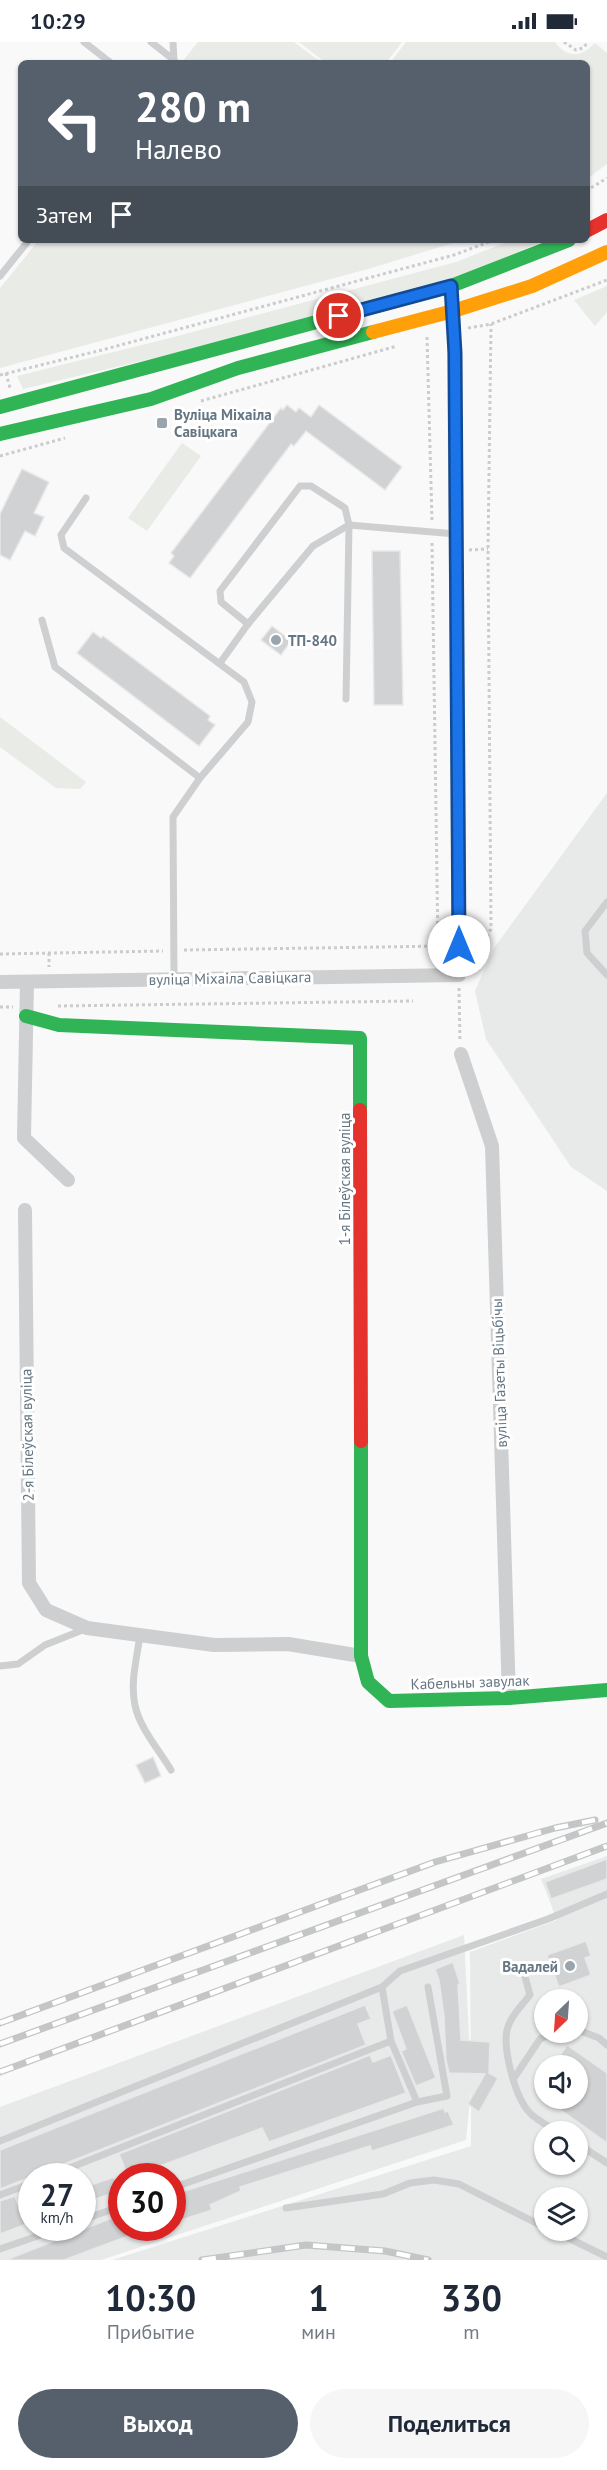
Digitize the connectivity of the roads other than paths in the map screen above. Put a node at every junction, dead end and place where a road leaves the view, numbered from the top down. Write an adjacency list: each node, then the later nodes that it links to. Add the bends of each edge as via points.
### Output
1 (84, 42): 4 (lane)
2 (151, 42): 5 (lane)
3 (173, 42): 6 (lane)
4 (107, 60)
5 (171, 60)
6 (173, 60)
7 (607, 220): 8 (main road)
8 (590, 229)
9 (27, 243): 12 (lane)
10 (561, 243): 13 (main road)
11 (607, 252): 14 (main road, via 532,286)
12 (0, 276)
13 (451, 286): 14 (street); 15 (main road)
14 (453, 311): 16 (main road, via 238,368 152,399); 19 (street)
15 (0, 407)
16 (0, 434)
17 (86, 498): 22 (lane, via 61,535 64,548)
18 (349, 525): 19 (lane); 21 (lane, via 313,546); 21 (lane, via 345,508 311,486 300,486 220,591 221,602); 23 (lane)
19 (456, 534): 27 (street, вуліца Міхаіла Савіцкага, via 459,975)
20 (42, 620): 24 (lane, via 55,667)
21 (248, 624): 22 (lane)
22 (220, 663): 24 (lane, via 244,682 252,702 248,722)
23 (346, 699)
24 (200, 778): 27 (lane, via 173,817)
25 (607, 902): 26 (lane, via 585,931 587,953)
26 (607, 975)
27 (174, 979): 29 (street, вуліца Міхаіла Савіцкага)
28 (0, 982): 29 (street, вуліца Міхаіла Савіцкага)
29 (27, 982): 30 (street)
30 (26, 1011): 32 (street, via 24,1138); 36 (main road, 1-я Білеўская вуліца, via 60,1024 360,1038)
31 (461, 1054): 39 (street, вуліца Газеты Віцьбічы, via 492,1146)
32 (68, 1180)
33 (25, 1210): 34 (street, 2-я Білеўская вуліца, via 29,1583 46,1610)
34 (87, 1628): 35 (street, 2-я Білеўская вуліца); 37 (lane, via 45,1645 18,1664)
35 (140, 1635): 36 (street, 2-я Білеўская вуліца, via 214,1645 288,1644); 40 (lane, via 133,1687 135,1706)
36 (361, 1656): 39 (main road, Кабельны завулак, via 368,1682 389,1701)
37 (0, 1666)
38 (607, 1690): 39 (main road, Кабельны завулак)
39 (509, 1698)
40 (171, 1770)
41 (607, 1894): 43 (lane, via 400,1971)
42 (524, 1973): 49 (lane, via 530,1995 507,2028 506,2047)
43 (382, 1987): 46 (lane); 52 (lane)
44 (428, 1987): 50 (lane, via 447,2096)
45 (588, 2034): 48 (lane)
46 (391, 2041): 50 (lane); 54 (lane)
47 (537, 2043): 49 (lane)
48 (607, 2045)
49 (514, 2078): 51 (lane, via 517,2092 530,2113)
50 (417, 2102): 56 (lane)
51 (542, 2121)
52 (0, 2141)
53 (588, 2151): 55 (lane)
54 (82, 2163)
55 (607, 2163)
56 (186, 2183)
57 (18, 2188): 58 (lane)
58 (0, 2195)
59 (286, 2208): 60 (lane, via 383,2194 410,2183 434,2180 459,2184)
60 (534, 2222)
61 (23, 2241): 63 (lane)
62 (574, 2241): 64 (lane)
63 (0, 2249)
64 (607, 2258)

